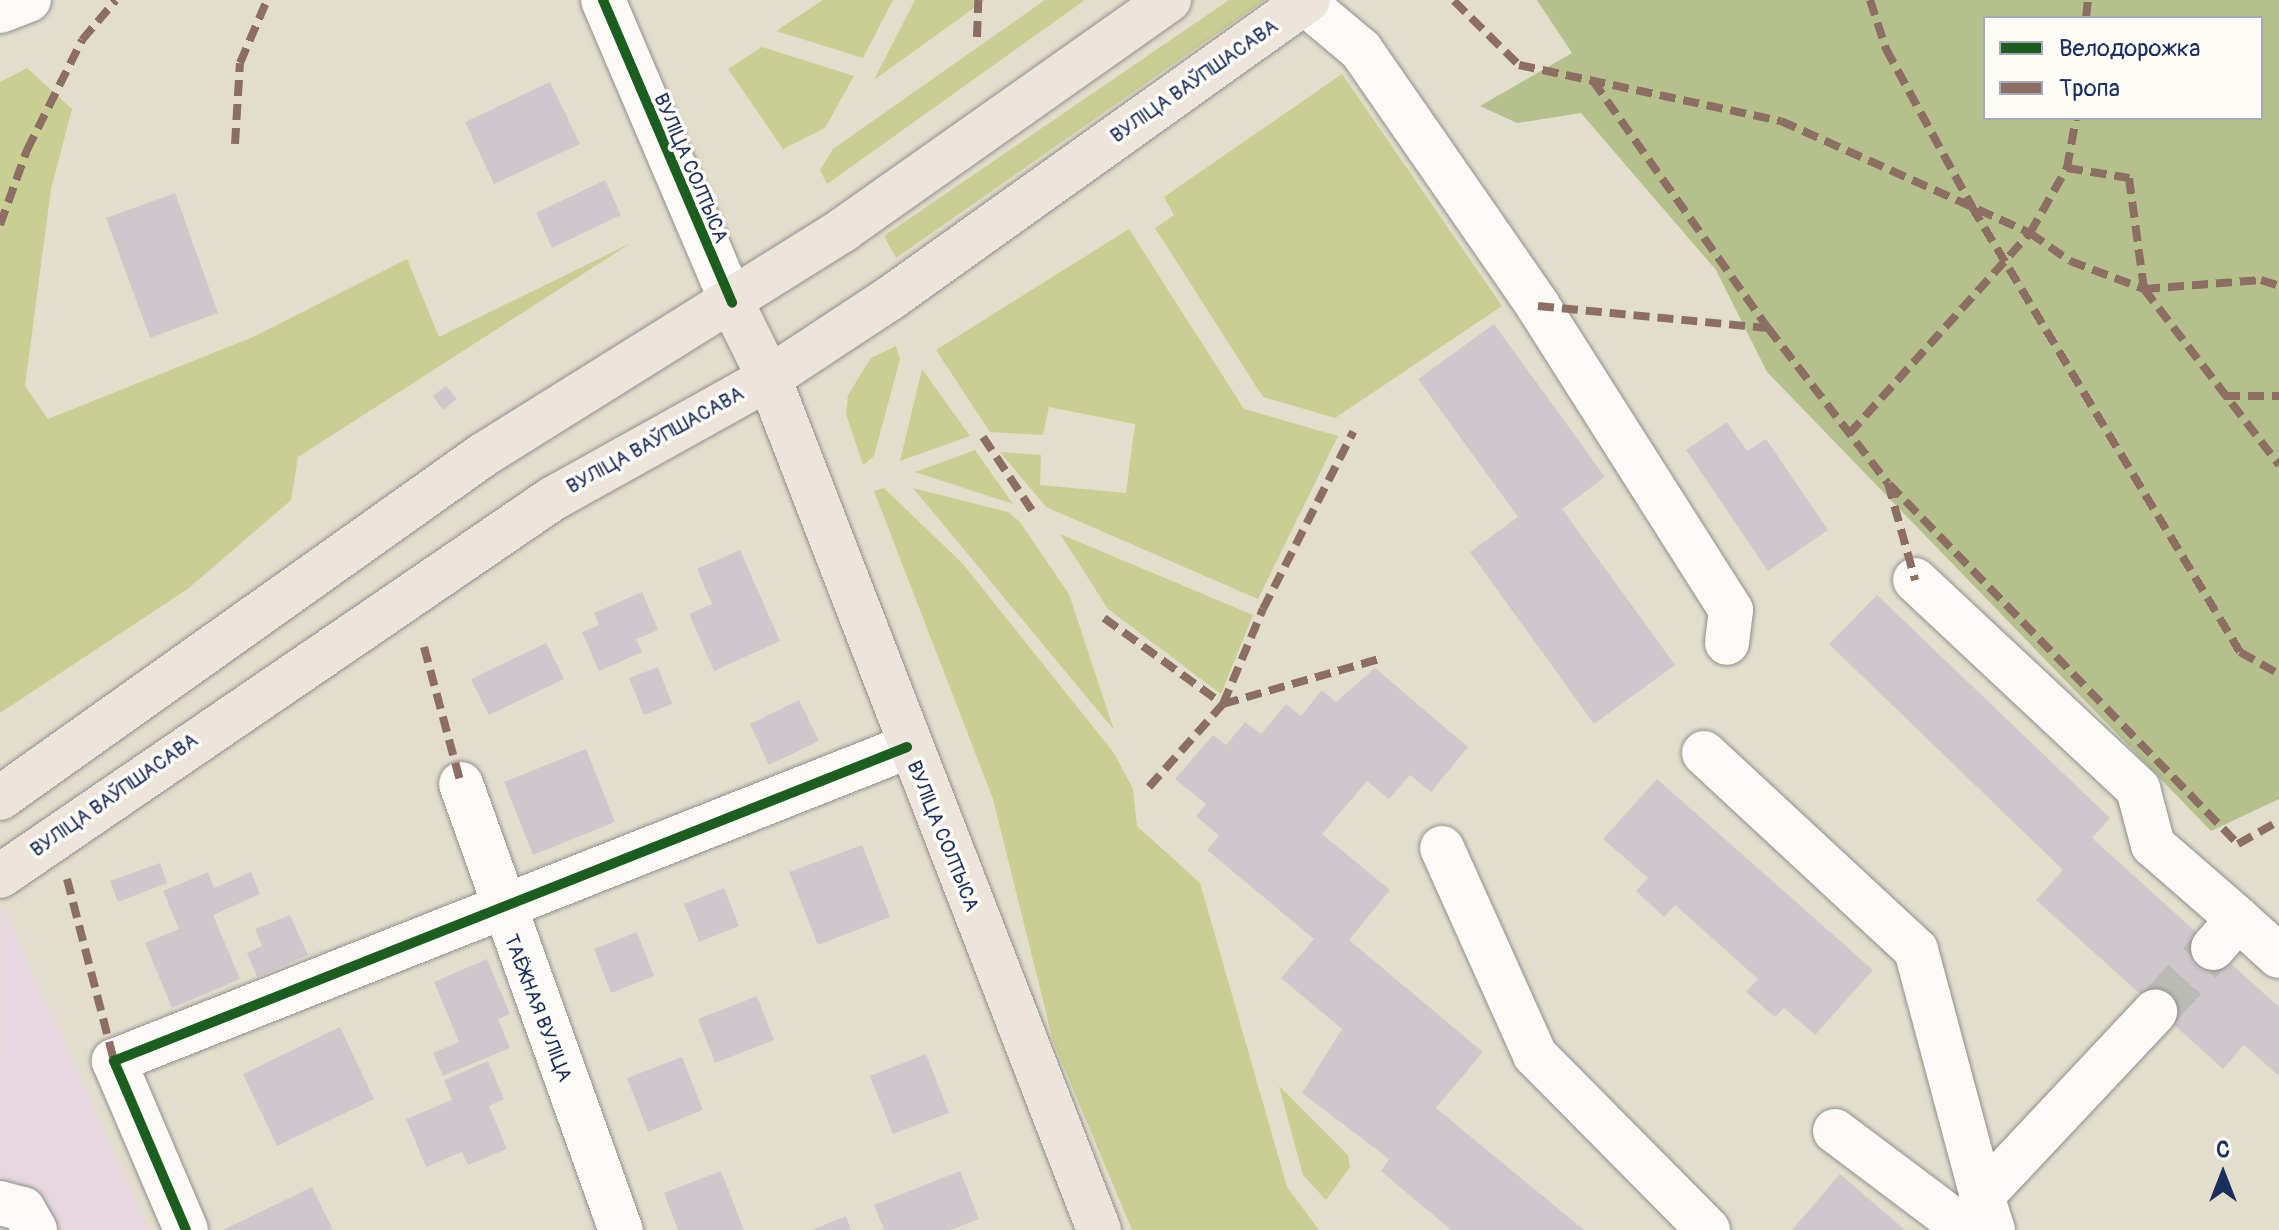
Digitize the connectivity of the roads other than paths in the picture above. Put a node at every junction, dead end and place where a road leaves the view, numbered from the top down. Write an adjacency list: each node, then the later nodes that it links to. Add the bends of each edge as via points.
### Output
1 (29, 0): 5 (street)
2 (603, 0): 6 (street, ВУЛІЦА СОЛТЫСА)
3 (1162, 2): 6 (main road)
4 (1306, 2): 7 (main road, ВУЛІЦА ВАЎПШАСАВА); 9 (street, via 1361,50 1538,306 1731,610)
5 (0, 11)
6 (732, 303): 7 (main road, ВУЛІЦА СОЛТЫСА); 13 (main road, via 483,455)
7 (769, 378): 10 (main road, ВУЛІЦА СОЛТЫСА); 15 (main road, ВУЛІЦА ВАЎПШАСАВА, via 527,515)
8 (1915, 580): 17 (street, via 2138,789 2153,845 2226,934)
9 (1727, 643)
10 (907, 747): 16 (street); 25 (main road, ВУЛІЦА СОЛТЫСА)
11 (1704, 753): 21 (street, via 1916,950)
12 (461, 784): 16 (street, ТАЁЖНАЯ ВУЛІЦА)
13 (0, 798)
14 (1442, 848): 26 (street, via 1535,1055)
15 (0, 876)
16 (502, 911): 23 (street, via 114,1061); 24 (street, ТАЁЖНАЯ ВУЛІЦА)
17 (2279, 956)
18 (2155, 1012): 21 (street)
19 (1835, 1131): 21 (street)
20 (0, 1203): 22 (street, via 23,1209)
21 (1981, 1219)
22 (35, 1230)
23 (186, 1230)
24 (621, 1230)
25 (1099, 1230)
26 (1708, 1230)

